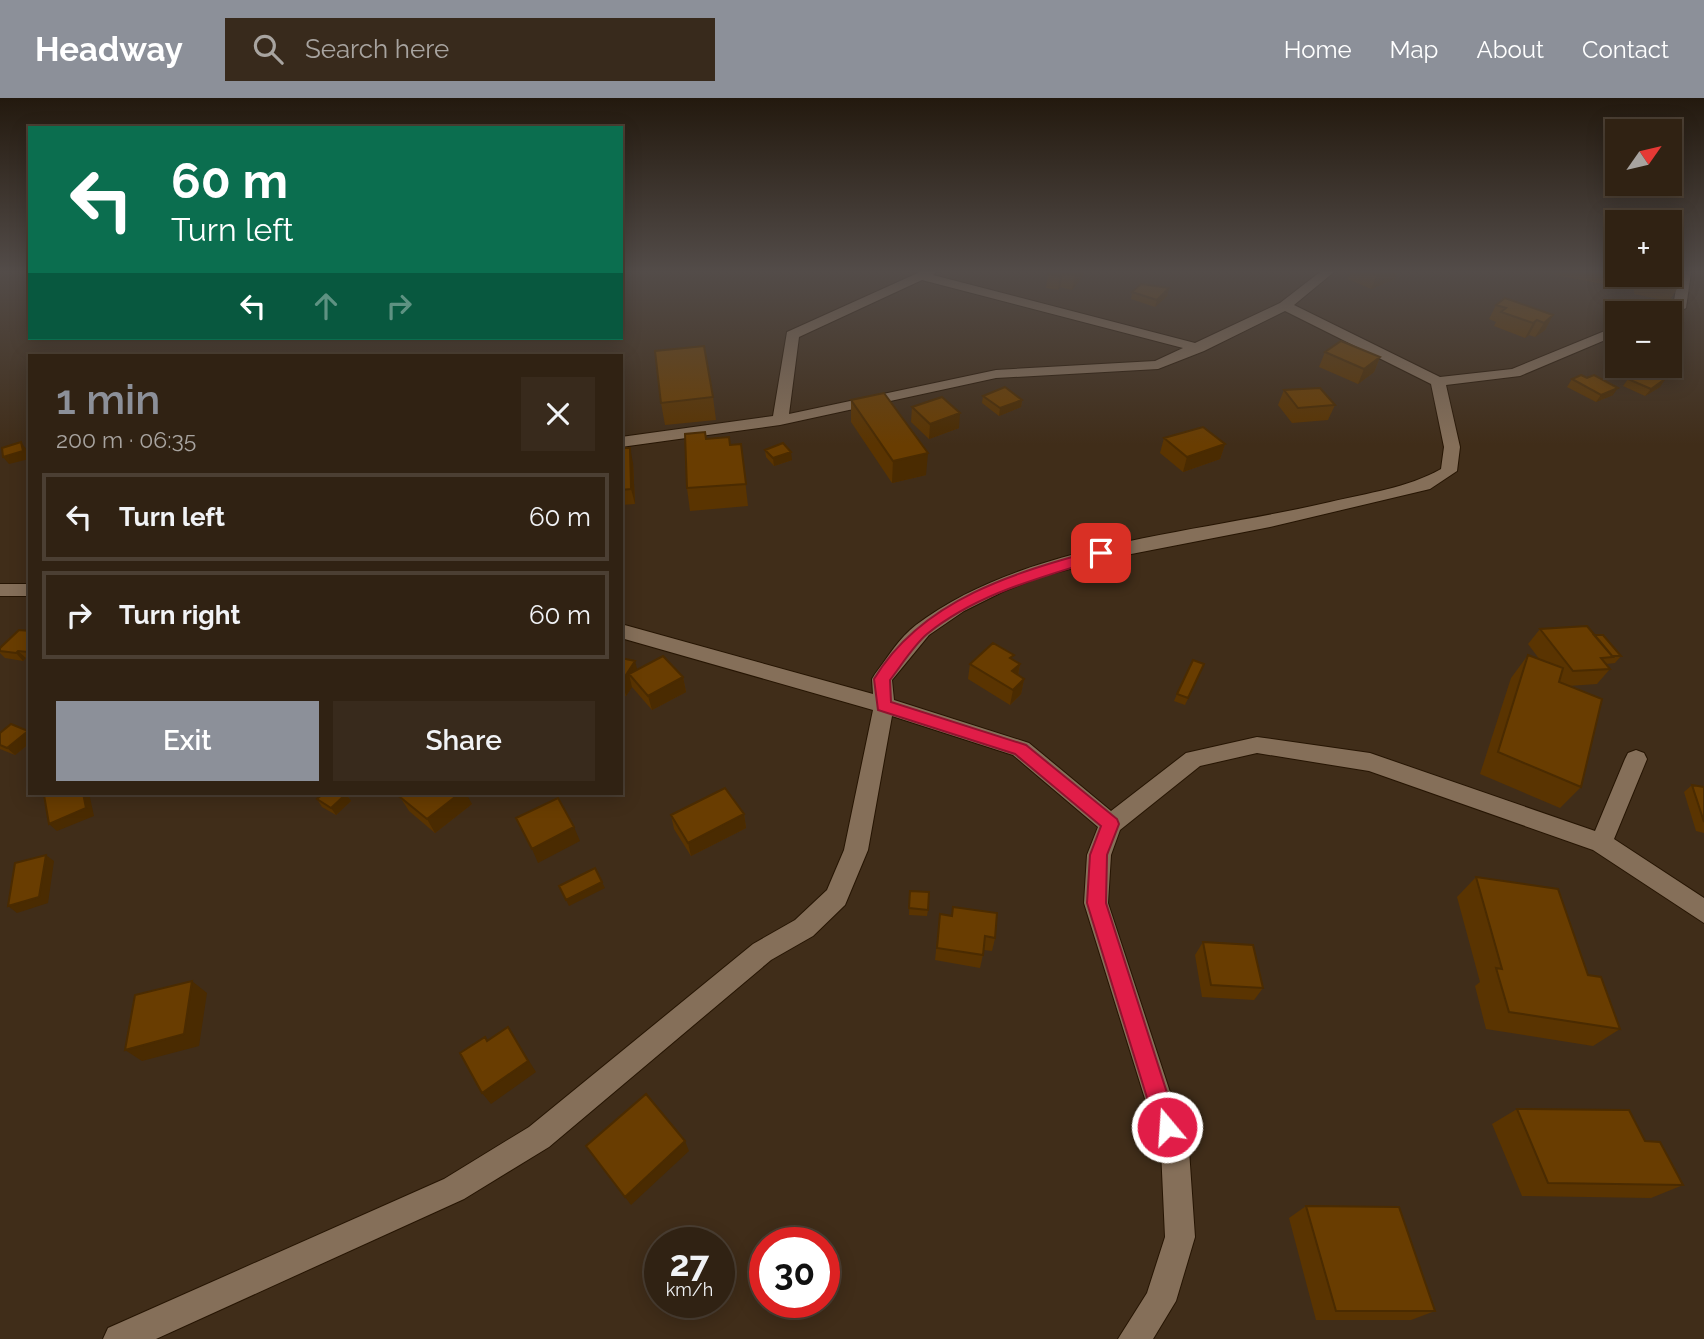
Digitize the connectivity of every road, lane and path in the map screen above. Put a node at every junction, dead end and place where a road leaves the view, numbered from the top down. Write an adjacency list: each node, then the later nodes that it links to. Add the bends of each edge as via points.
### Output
1 (803, 330): 8 (street, via 792,335)
2 (1132, 330): 6 (street)
3 (1236, 330): 6 (street)
4 (1334, 330): 7 (street)
5 (1605, 335): 7 (street, via 1515,373)
6 (1199, 348): 8 (street, via 1158,365 996,374)
7 (1438, 382): 13 (street, via 1452,447 1449,471 1440,478 1250,526 1101,553 991,589 920,632 882,679)
8 (780, 420): 9 (street)
9 (623, 442)
10 (0, 590): 11 (street)
11 (28, 590)
12 (623, 632): 13 (street)
13 (884, 705): 15 (street, via 1021,750); 18 (street, via 856,850 836,897 804,928 762,952 540,1137 454,1189)
14 (1636, 759): 16 (street)
15 (1111, 824): 16 (street, via 1194,759 1257,746 1370,762); 19 (street, via 1098,855 1096,903 1175,1150 1180,1237 1160,1300)
16 (1601, 843): 17 (street)
17 (1704, 912)
18 (119, 1339)
19 (1134, 1339)

